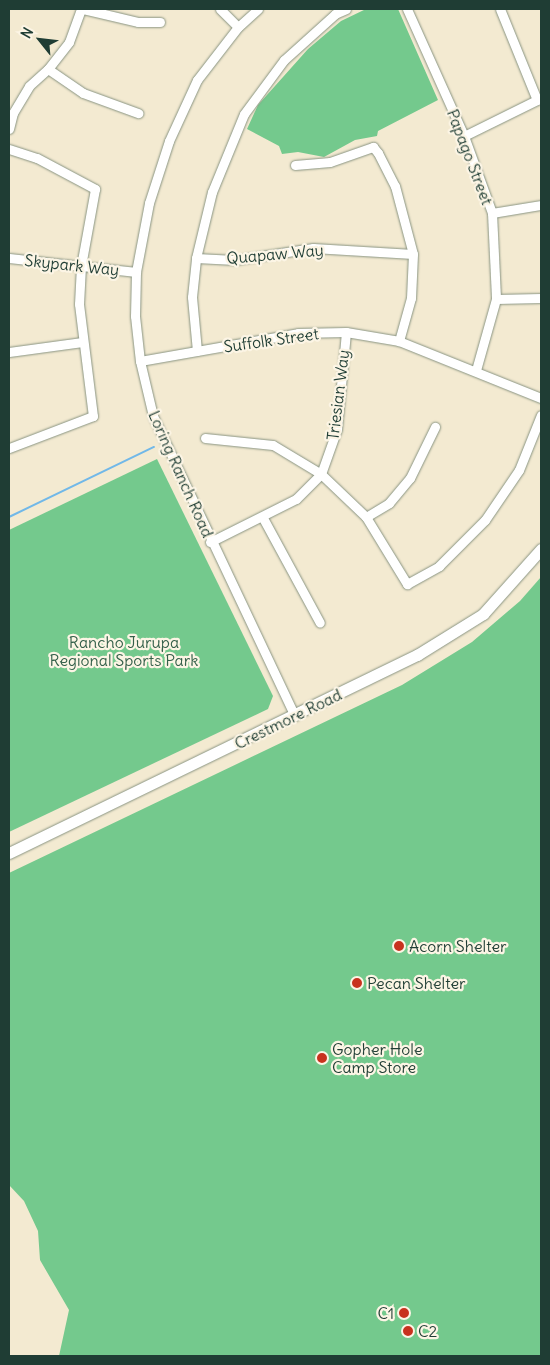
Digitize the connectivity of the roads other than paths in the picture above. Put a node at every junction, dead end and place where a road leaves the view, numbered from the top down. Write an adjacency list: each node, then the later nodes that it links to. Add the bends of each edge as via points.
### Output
1 (82, 9): 8 (street, via 138,22); 10 (street, via 69,42)
2 (220, 9): 9 (street)
3 (258, 9): 9 (street, Loring Ranch Road)
4 (346, 9): 7 (street)
5 (408, 9): 13 (street, Papago Street)
6 (500, 9): 13 (street, via 537,100)
7 (333, 11): 20 (street, via 284,60 244,114 212,192)
8 (160, 22)
9 (238, 27): 22 (street, Loring Ranch Road, via 197,80 168,141 149,203)
10 (48, 69): 11 (street, via 83,93); 12 (street, via 29,86 13,113)
11 (138, 113)
12 (9, 129)
13 (464, 136): 17 (street, Papago Street)
14 (9, 149): 21 (street, via 37,158 95,189)
15 (295, 165): 18 (street, via 330,162 373,147 395,186)
16 (541, 204): 17 (street)
17 (492, 213): 24 (street, Papago Street)
18 (413, 254): 20 (street, Quapaw Way, via 313,248 235,260); 26 (street, via 410,298)
19 (9, 258): 21 (street, Skypark Way)
20 (196, 258): 28 (street, via 192,297)
21 (81, 266): 22 (street, Skypark Way); 27 (street)
22 (136, 272): 30 (street, Loring Ranch Road, via 135,316)
23 (541, 298): 24 (street)
24 (496, 299): 31 (street, Papago Street)
25 (346, 332): 26 (street, Suffolk Street); 28 (street, Suffolk Street, via 298,333); 37 (street, Triesian Way, via 337,429)
26 (398, 341): 31 (street, Suffolk Street)
27 (82, 342): 29 (street); 36 (street, via 93,416)
28 (197, 351): 30 (street, Suffolk Street)
29 (9, 352)
30 (140, 361): 40 (street, Loring Ranch Road, via 153,416)
31 (476, 370): 32 (street, Suffolk Street)
32 (541, 398)
33 (541, 415): 38 (street, via 519,470 485,520 439,566 407,584)
34 (435, 427): 38 (street, via 410,478 388,503)
35 (205, 438): 37 (street, via 273,445)
36 (9, 448)
37 (321, 474): 38 (street); 39 (street, Triesian Way, via 296,499)
38 (366, 517)
39 (264, 518): 40 (street, Triesian Way); 42 (street)
40 (210, 542): 43 (street, Loring Ranch Road)
41 (541, 549): 43 (street, Crestmore Road, via 483,614 417,655)
42 (320, 623)
43 (295, 716): 44 (street, Crestmore Road)
44 (9, 853)

